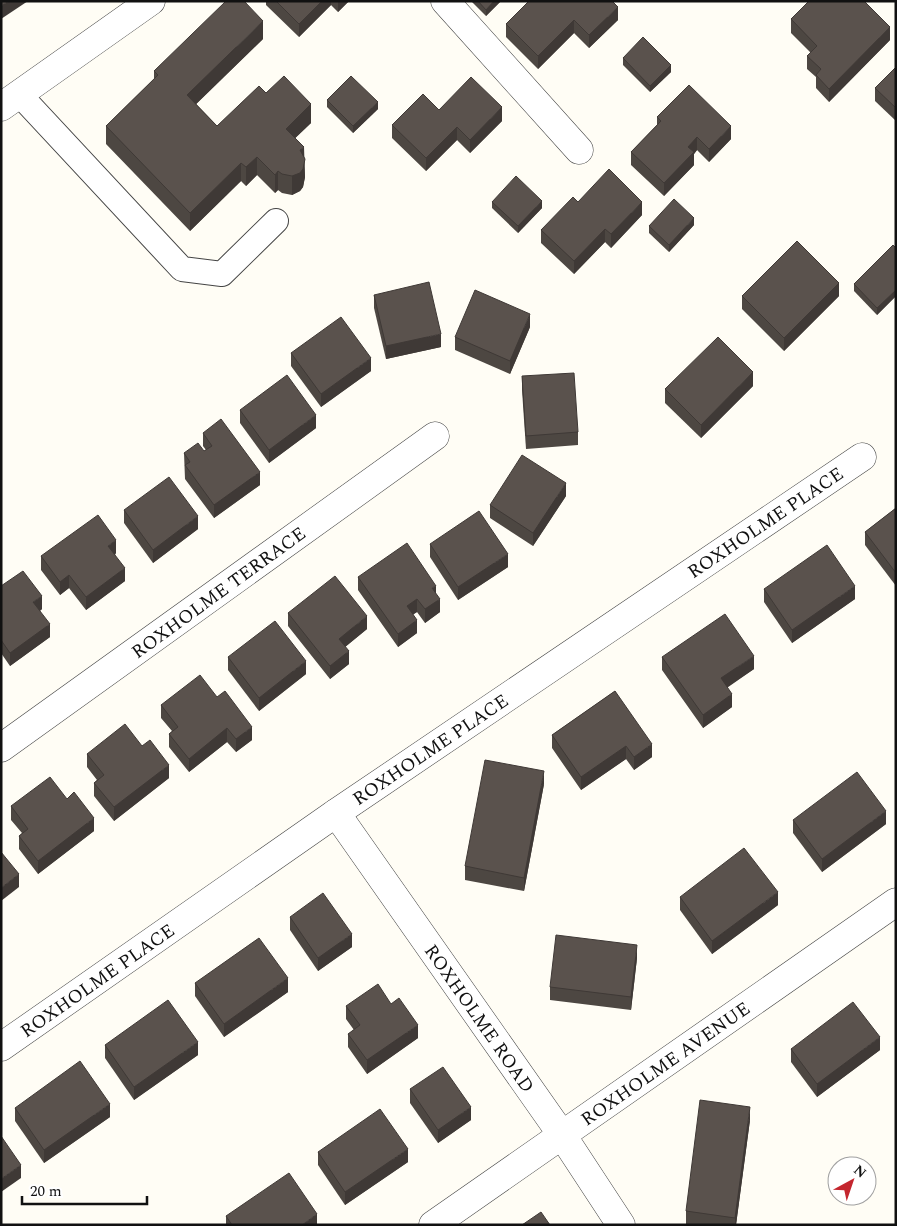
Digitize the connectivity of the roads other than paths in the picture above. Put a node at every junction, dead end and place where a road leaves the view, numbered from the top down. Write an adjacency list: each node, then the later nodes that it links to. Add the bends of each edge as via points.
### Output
1 (151, 1): 3 (street)
2 (445, 1): 4 (street)
3 (10, 100): 5 (lane, via 182,269 222,274)
4 (579, 150)
5 (276, 221)
6 (435, 436): 8 (street, ROXHOLME TERRACE)
7 (862, 456): 9 (street, ROXHOLME PLACE)
8 (1, 748)
9 (336, 813): 11 (street, ROXHOLME PLACE); 12 (street, ROXHOLME ROAD)
10 (896, 902): 12 (street, ROXHOLME AVENUE)
11 (1, 1047)
12 (562, 1136): 13 (street, ROXHOLME AVENUE); 14 (street, ROXHOLME ROAD)
13 (433, 1225)
14 (621, 1225)

